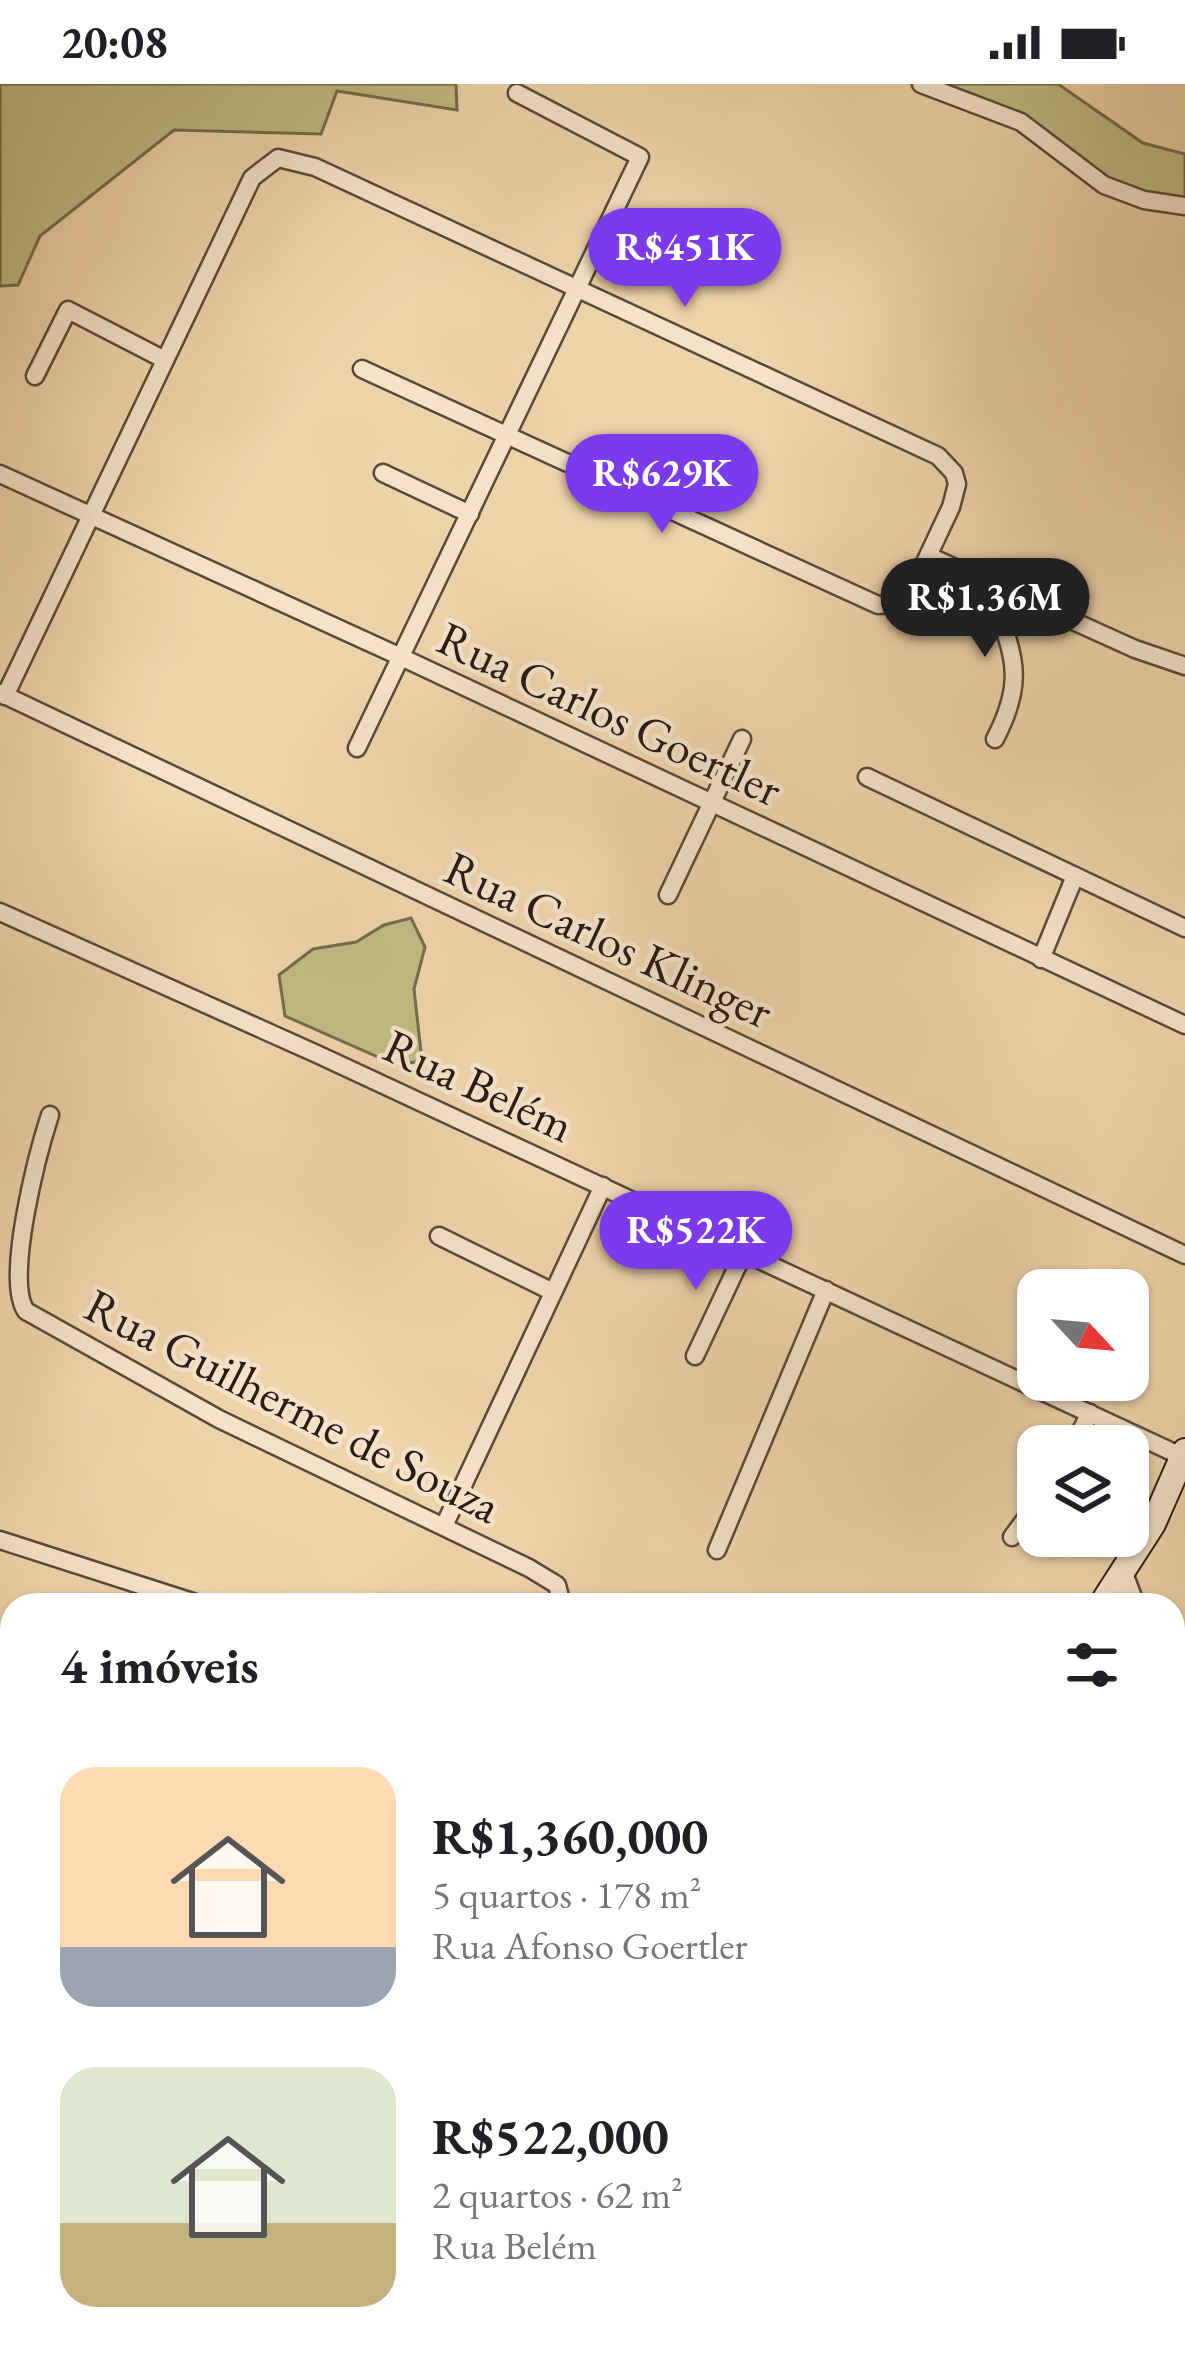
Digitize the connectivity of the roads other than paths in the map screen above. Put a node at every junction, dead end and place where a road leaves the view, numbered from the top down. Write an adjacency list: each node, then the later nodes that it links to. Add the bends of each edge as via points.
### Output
1 (920, 84): 3 (street, via 1022,122 1104,185)
2 (517, 93): 4 (street, via 640,157)
3 (1185, 206)
4 (578, 289): 5 (street, via 302,161 278,158 252,178); 8 (street); 13 (street, via 947,463 956,495)
5 (165, 360): 7 (street, via 68,310); 11 (street)
6 (362, 369): 8 (street)
7 (35, 376)
8 (507, 436): 12 (street); 13 (street, via 878,605 904,599)
9 (383, 472): 12 (street)
10 (0, 474): 11 (street, Rua Carlos Goertler)
11 (91, 514): 15 (street, Rua Carlos Goertler); 17 (street)
12 (470, 514): 15 (street)
13 (929, 556): 14 (street)
14 (989, 584): 16 (street); 19 (street, via 1016,679)
15 (401, 657): 20 (street); 22 (street, Rua Carlos Goertler)
16 (1185, 666)
17 (3, 694): 33 (street, Rua Carlos Klinger)
18 (742, 739): 22 (street)
19 (995, 739)
20 (357, 748)
21 (867, 777): 23 (street)
22 (712, 803): 24 (street); 27 (street, Rua Carlos Goertler)
23 (1075, 876): 26 (street); 27 (street)
24 (668, 896)
25 (0, 912): 30 (street, Rua Belém)
26 (1185, 928)
27 (1041, 959): 28 (street, Rua Carlos Goertler)
28 (1185, 1025)
29 (50, 1115): 40 (street, Rua Guilherme de Souza, via 27,1202 19,1294 26,1311 219,1419)
30 (603, 1186): 32 (street, Rua Belém); 35 (street)
31 (439, 1236): 35 (street)
32 (744, 1252): 34 (street, Rua Belém); 36 (street)
33 (1185, 1255)
34 (826, 1290): 37 (street, Rua Belém); 44 (street)
35 (554, 1292): 40 (street)
36 (695, 1356)
37 (1090, 1413): 38 (street); 39 (street, Rua Belém)
38 (1084, 1425)
39 (1183, 1467): 45 (street)
40 (444, 1526): 47 (street, Rua Guilherme de Souza, via 551,1580)
41 (1017, 1530): 42 (street)
42 (1012, 1537)
43 (0, 1540): 46 (street)
44 (717, 1550)
45 (1124, 1573): 48 (street); 49 (street)
46 (165, 1593)
47 (560, 1593)
48 (1110, 1593)
49 (1132, 1593)

